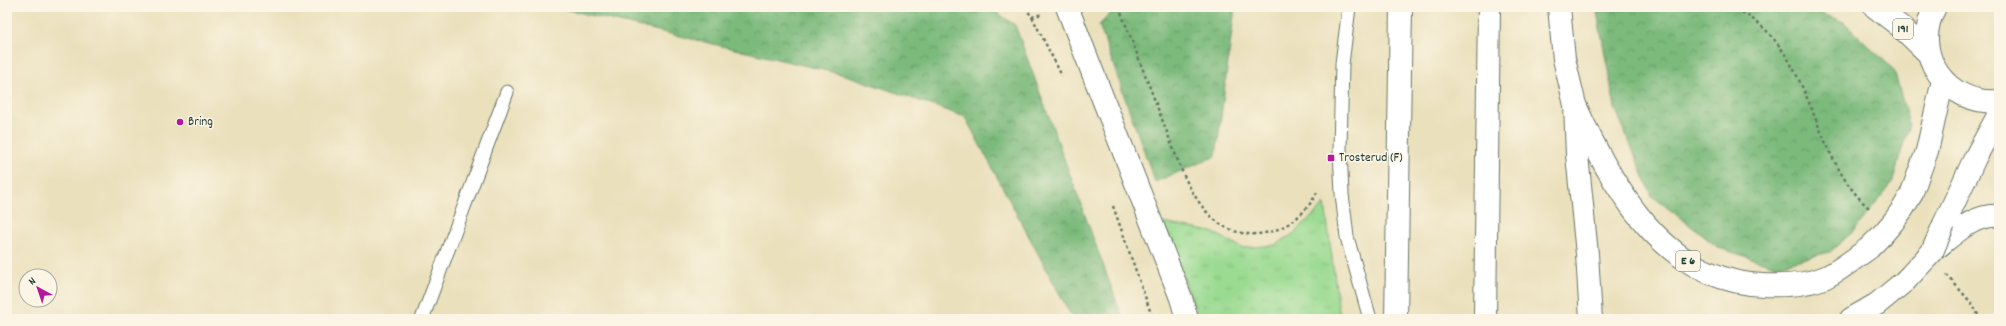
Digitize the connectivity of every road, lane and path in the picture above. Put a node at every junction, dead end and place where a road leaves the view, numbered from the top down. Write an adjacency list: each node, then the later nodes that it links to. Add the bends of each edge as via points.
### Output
1 (1025, 7): 12 (path)
2 (1067, 7): 28 (highway)
3 (1119, 7): 20 (path, via 1183,174 1193,193 1214,219 1228,229 1243,234 1273,232 1302,214 1314,199)
4 (1349, 7): 29 (lane, via 1342,64 1342,194 1347,237)
5 (1401, 7): 30 (highway)
6 (1489, 7): 31 (highway)
7 (1559, 7): 18 (highway, E 6, via 1564,59)
8 (1731, 7): 21 (path, via 1756,22 1792,64 1834,163)
9 (1875, 7): 13 (highway, 191, via 1901,26)
10 (1934, 7): 13 (highway, 191, via 1928,23)
11 (1046, 12): 12 (path)
12 (1032, 17): 14 (path)
13 (1928, 53): 15 (highway, 191, via 1934,68)
14 (1064, 79)
15 (1943, 80): 17 (highway, 191, via 1956,92 1972,99); 18 (highway, E 6, bridge, via 1927,152 1911,196 1902,212 1869,248 1825,277 1780,286 1735,282 1694,266 1677,255 1635,211 1614,181 1593,145)
16 (507, 92): 26 (lane)
17 (1999, 101)
18 (1575, 105): 32 (highway, E 6)
19 (1999, 114): 24 (highway, via 1975,158)
20 (1321, 184)
21 (1862, 201)
22 (1113, 204): 27 (path)
23 (1999, 216): 24 (highway, via 1979,218)
24 (1949, 229): 33 (highway, bridge, via 1905,281 1877,304)
25 (1948, 277): 34 (path, via 1973,305)
26 (422, 319)
27 (1153, 319)
28 (1187, 319)
29 (1370, 319)
30 (1396, 319)
31 (1485, 319)
32 (1591, 319)
33 (1851, 319)
34 (1980, 319)

